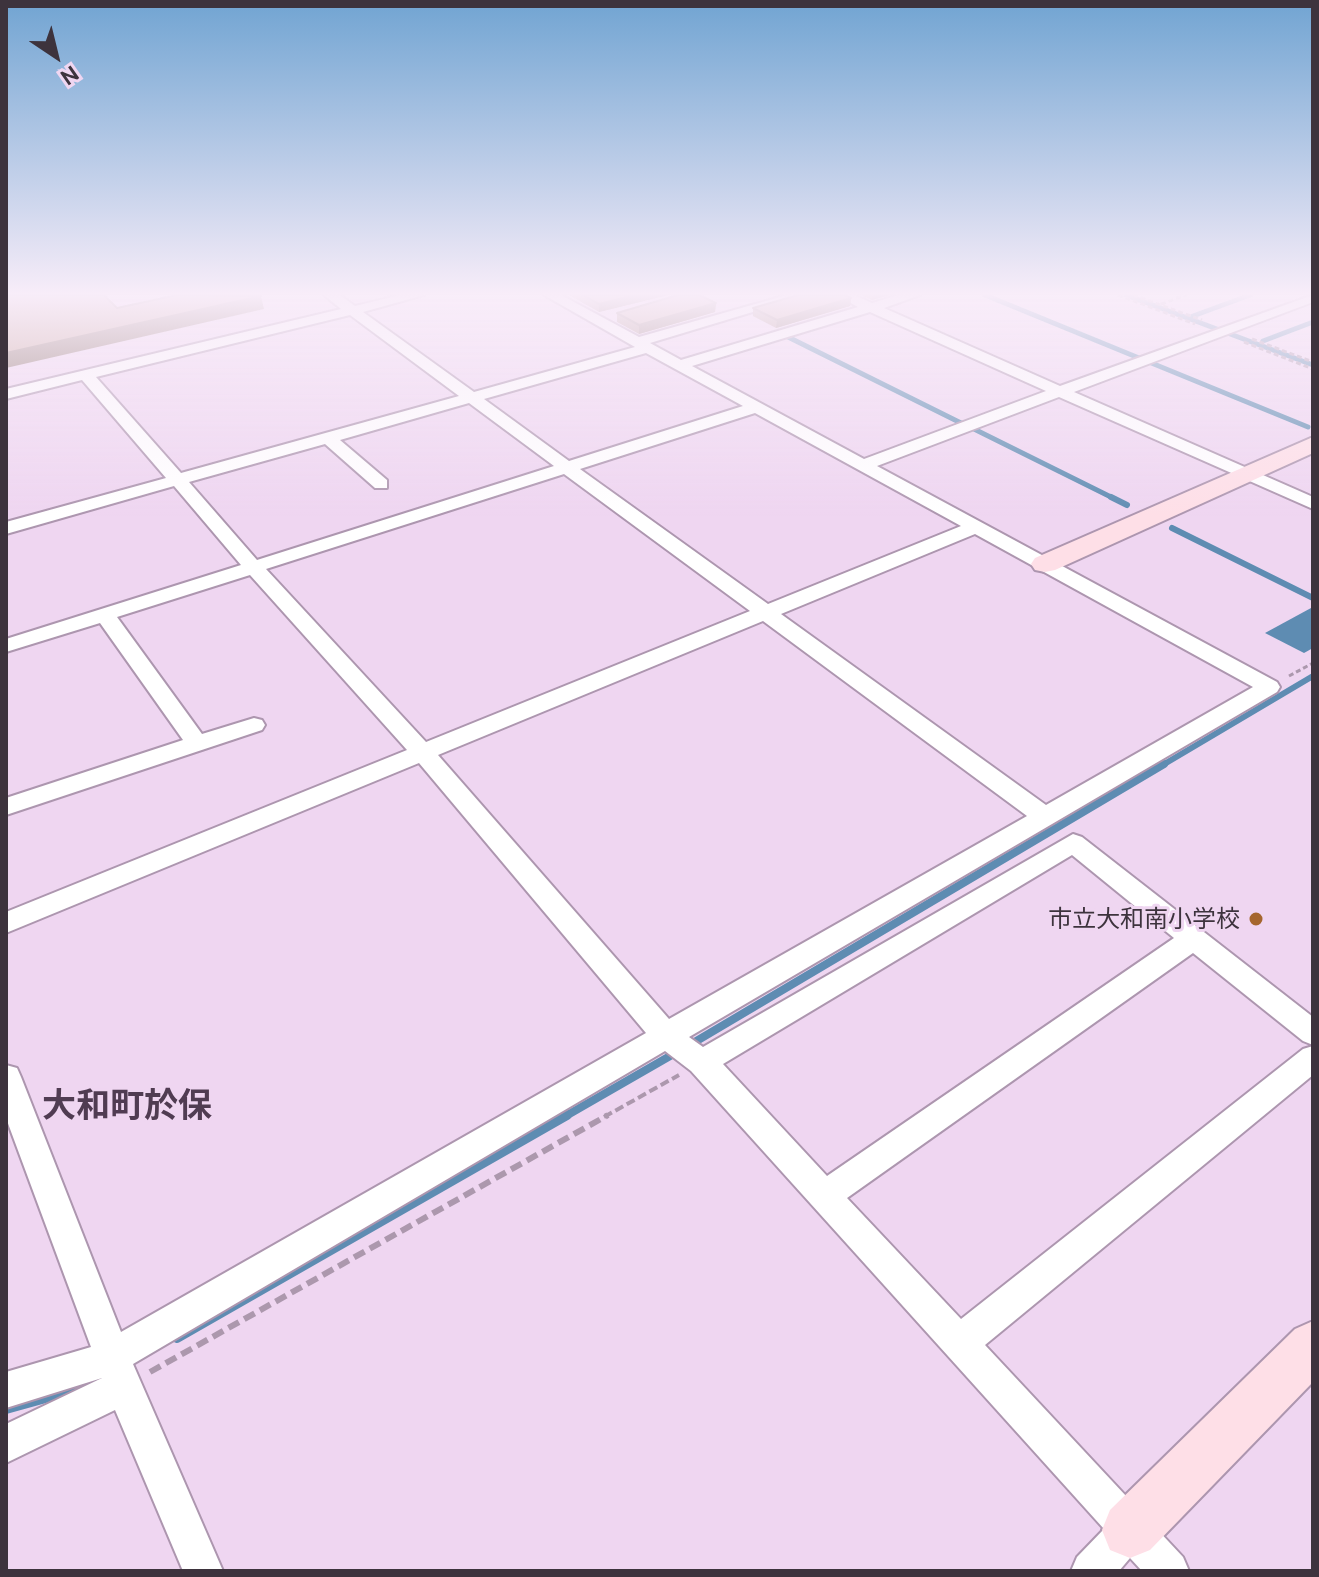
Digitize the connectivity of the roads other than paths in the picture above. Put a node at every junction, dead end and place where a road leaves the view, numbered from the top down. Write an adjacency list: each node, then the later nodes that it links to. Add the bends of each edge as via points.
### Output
1 (113, 369): 7 (street)
2 (434, 369): 10 (street)
3 (566, 369): 10 (street)
4 (686, 369): 11 (street)
5 (1008, 369): 8 (street)
6 (1123, 369): 8 (street)
7 (86, 375): 9 (street); 17 (street)
8 (1060, 392): 14 (street); 16 (street)
9 (6, 394)
10 (473, 397): 12 (street); 15 (street)
11 (756, 407): 14 (street); 15 (street)
12 (328, 438): 17 (street); 18 (street)
13 (1313, 444): 16 (street)
14 (863, 465): 20 (street)
15 (566, 466): 23 (street); 24 (street)
16 (1246, 475): 19 (street); 22 (street)
17 (179, 479): 21 (street); 23 (street)
18 (381, 484)
19 (1313, 504)
20 (975, 527): 22 (street); 24 (street)
21 (6, 528)
22 (1045, 564): 31 (street, via 1269,687)
23 (254, 568): 25 (street); 29 (street)
24 (768, 613): 29 (street); 31 (street)
25 (105, 615): 26 (street); 28 (street)
26 (6, 646)
27 (254, 725): 28 (street)
28 (197, 743): 30 (street)
29 (424, 754): 32 (street); 35 (street)
30 (6, 807)
31 (1044, 816): 35 (street)
32 (6, 923)
33 (1192, 939): 34 (street); 35 (street, via 1073,843); 38 (street)
34 (1313, 1033)
35 (684, 1049): 38 (street); 41 (street)
36 (1313, 1058): 39 (street)
37 (6, 1077): 41 (street)
38 (825, 1195): 39 (street)
39 (961, 1342): 44 (street)
40 (1313, 1346): 44 (street)
41 (118, 1372): 42 (street, via 73,1372); 43 (street); 45 (street)
42 (6, 1390)
43 (6, 1444)
44 (1130, 1530): 46 (street); 47 (street)
45 (203, 1571)
46 (1091, 1571)
47 (1169, 1571)

